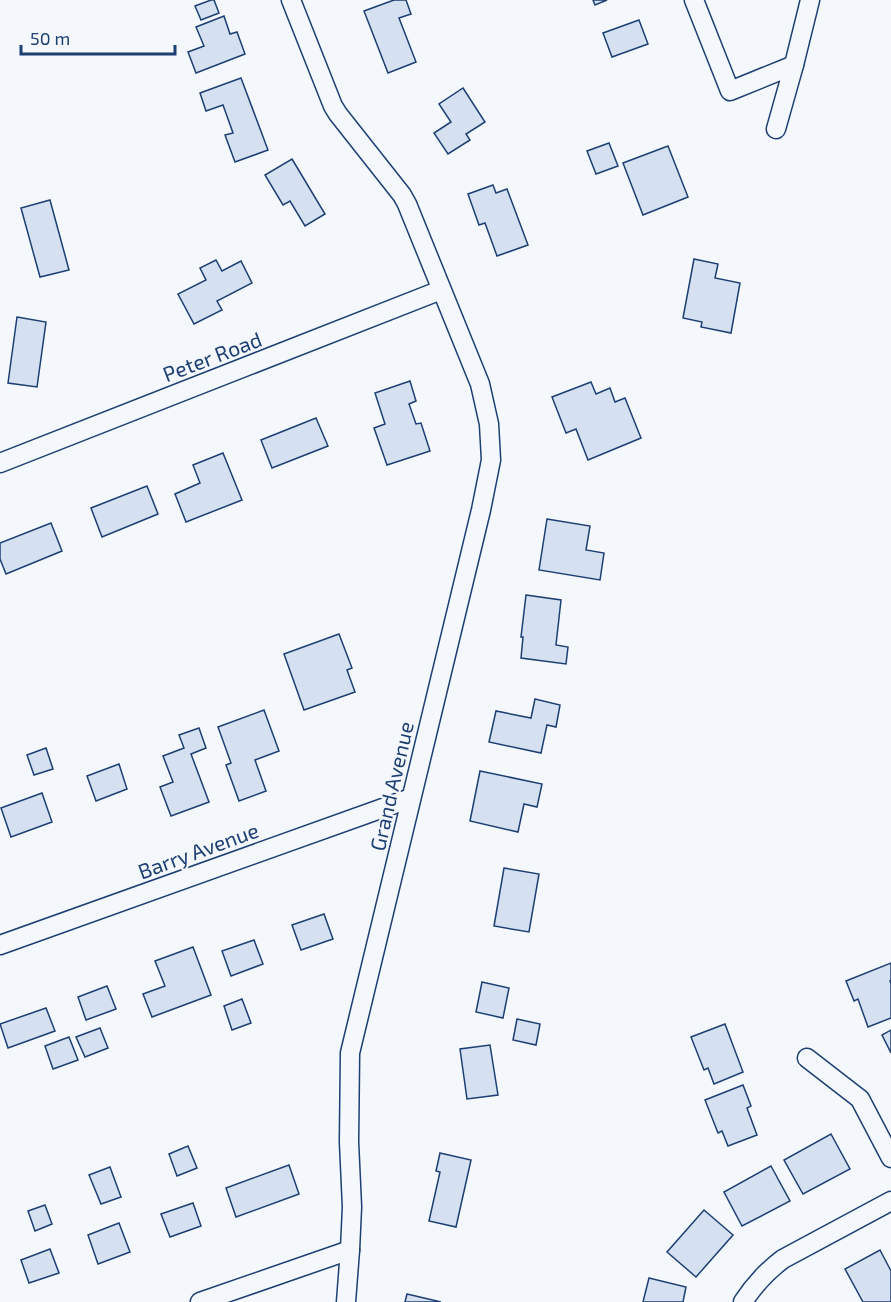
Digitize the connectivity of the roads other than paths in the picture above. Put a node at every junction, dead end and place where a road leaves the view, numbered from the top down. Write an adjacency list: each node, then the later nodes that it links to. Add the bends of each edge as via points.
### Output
1 (291, 0): 6 (street, Grand Avenue, via 333,106 402,195)
2 (694, 0): 4 (street, via 730,91)
3 (810, 0): 4 (street)
4 (794, 65): 5 (street)
5 (776, 129)
6 (441, 290): 7 (street, Peter Road); 8 (street, Grand Avenue, via 480,384 489,424 491,460)
7 (0, 463)
8 (411, 798): 9 (street, Barry Avenue); 13 (street, Grand Avenue, via 350,1053)
9 (0, 945)
10 (807, 1058): 11 (street, via 860,1099)
11 (891, 1158)
12 (891, 1201): 16 (street, via 783,1259)
13 (350, 1250): 14 (street); 15 (street, Grand Avenue)
14 (200, 1302)
15 (346, 1302)
16 (743, 1302)

